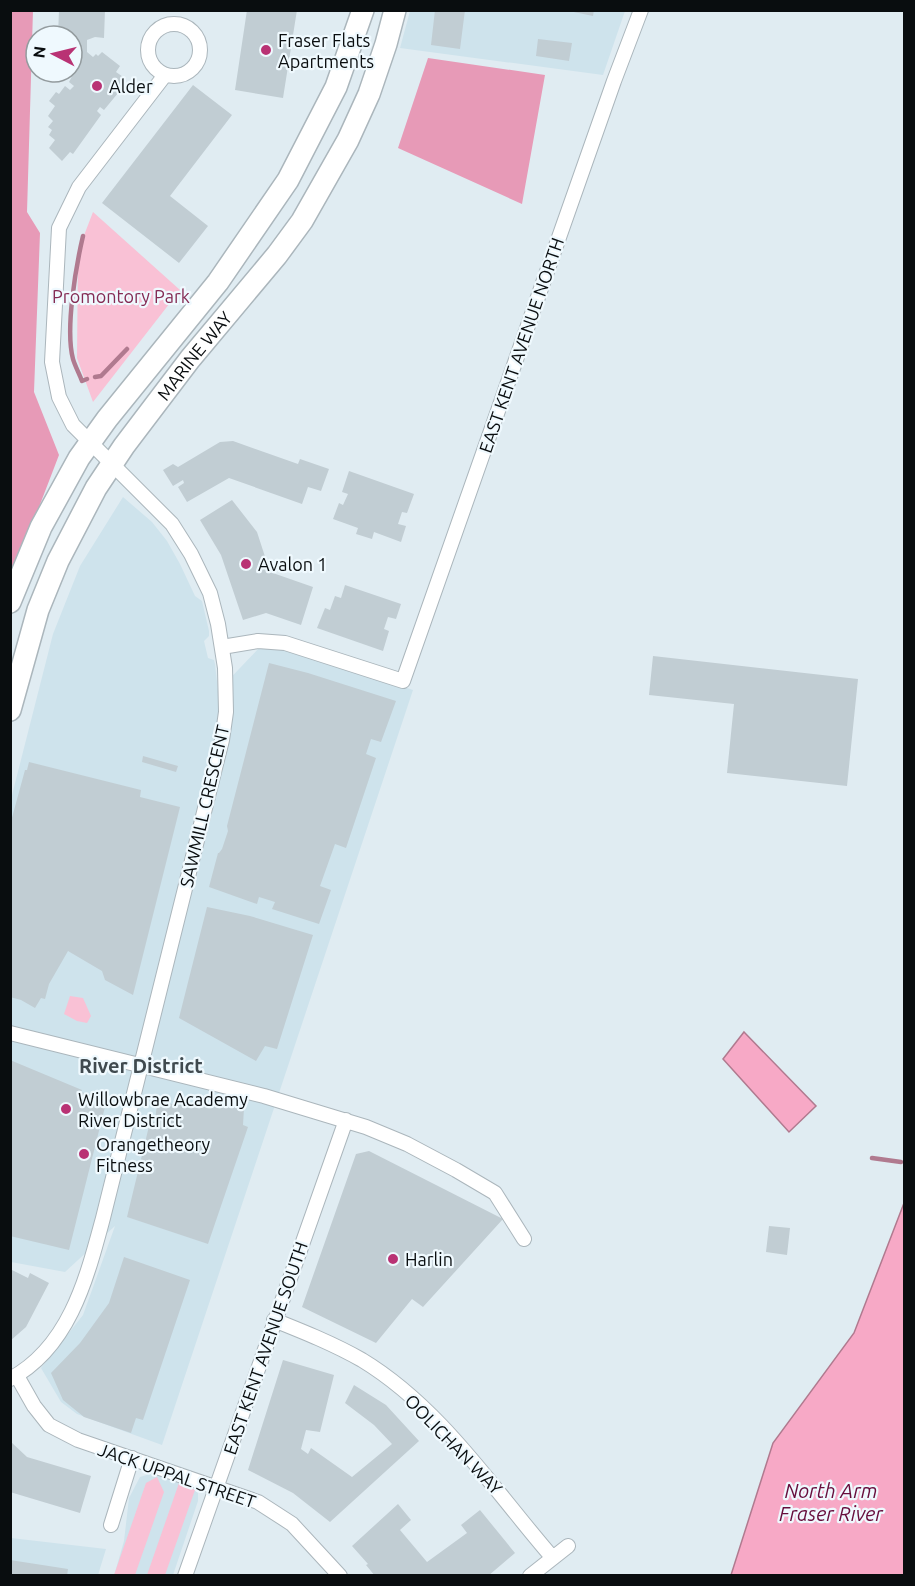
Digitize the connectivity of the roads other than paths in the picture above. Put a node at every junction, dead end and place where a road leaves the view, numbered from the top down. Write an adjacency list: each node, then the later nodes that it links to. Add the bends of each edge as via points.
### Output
1 (352, 10): 5 (main road)
2 (363, 10): 5 (main road, MARINE WAY)
3 (395, 10): 8 (main road, MARINE WAY, via 369,94 302,220)
4 (641, 10): 10 (street, EAST KENT AVENUE NORTH, via 402,681 285,644 258,641)
5 (352, 39): 7 (main road, MARINE WAY, via 336,87 288,180 218,282)
6 (165, 75): 7 (street, SAWMILL CRESCENT, via 79,187 59,228 52,362 59,397 73,425)
7 (90, 442): 8 (street, SAWMILL CRESCENT); 9 (main road, MARINE WAY, via 41,526)
8 (112, 464): 10 (street, SAWMILL CRESCENT, via 172,524 191,554 210,593); 11 (main road, MARINE WAY, via 58,561 38,610)
9 (10, 602)
10 (222, 647): 13 (street, SAWMILL CRESCENT, via 222,740)
11 (10, 710)
12 (10, 1032): 13 (street)
13 (141, 1065): 14 (street); 17 (street, SAWMILL CRESCENT, via 84,1284 57,1336)
14 (346, 1120): 15 (street, via 407,1144 495,1193); 16 (street, EAST KENT AVENUE SOUTH)
15 (524, 1239)
16 (274, 1320): 19 (street, EAST KENT AVENUE SOUTH); 22 (street, OOLICHAN WAY, via 363,1361 407,1394 478,1466)
17 (14, 1378): 18 (street, JACK UPPAL STREET, via 49,1425 78,1440)
18 (132, 1458): 19 (street, JACK UPPAL STREET); 20 (street)
19 (216, 1487): 23 (street, EAST KENT AVENUE SOUTH); 24 (street, JACK UPPAL STREET, via 258,1502 283,1517)
20 (111, 1525)
21 (568, 1546): 22 (street)
22 (552, 1557): 25 (street)
23 (185, 1575)
24 (340, 1575)
25 (530, 1575)

